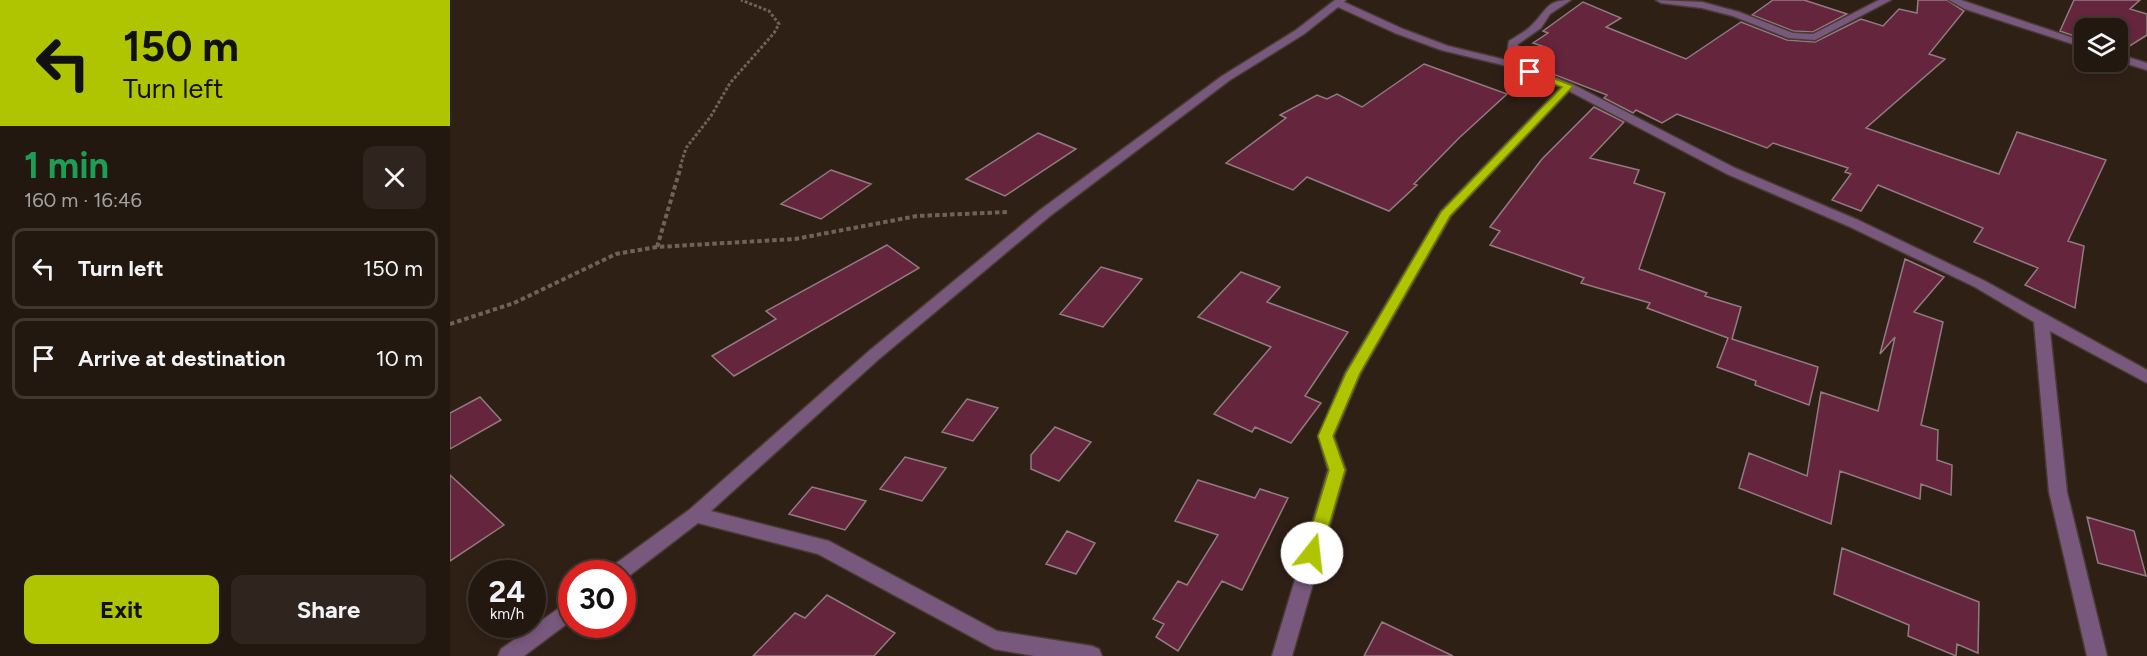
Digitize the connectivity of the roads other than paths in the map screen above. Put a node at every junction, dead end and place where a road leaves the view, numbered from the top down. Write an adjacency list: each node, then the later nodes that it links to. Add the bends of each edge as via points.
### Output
1 (1566, 0): 8 (street, via 1546,12 1537,26 1512,43)
2 (1661, 0): 3 (street, via 1702,5 1791,36 1815,37)
3 (1886, 0)
4 (1954, 0): 6 (street)
5 (1339, 2): 8 (street, via 1445,48); 13 (street, via 1300,32 1226,78 1045,213 874,356)
6 (2074, 41)
7 (2128, 61): 9 (street)
8 (1511, 64): 10 (street)
9 (2147, 68)
10 (1568, 86): 11 (street, via 1731,171 1853,223 1980,284); 18 (street, via 1446,214 1353,373 1326,436 1337,470)
11 (2041, 320): 12 (street); 19 (street, via 2058,492)
12 (2147, 377)
13 (695, 515): 14 (street); 17 (street, via 822,546 994,640)
14 (635, 560)
15 (558, 618): 16 (street)
16 (508, 656)
17 (1092, 656)
18 (1282, 656)
19 (2097, 656)

